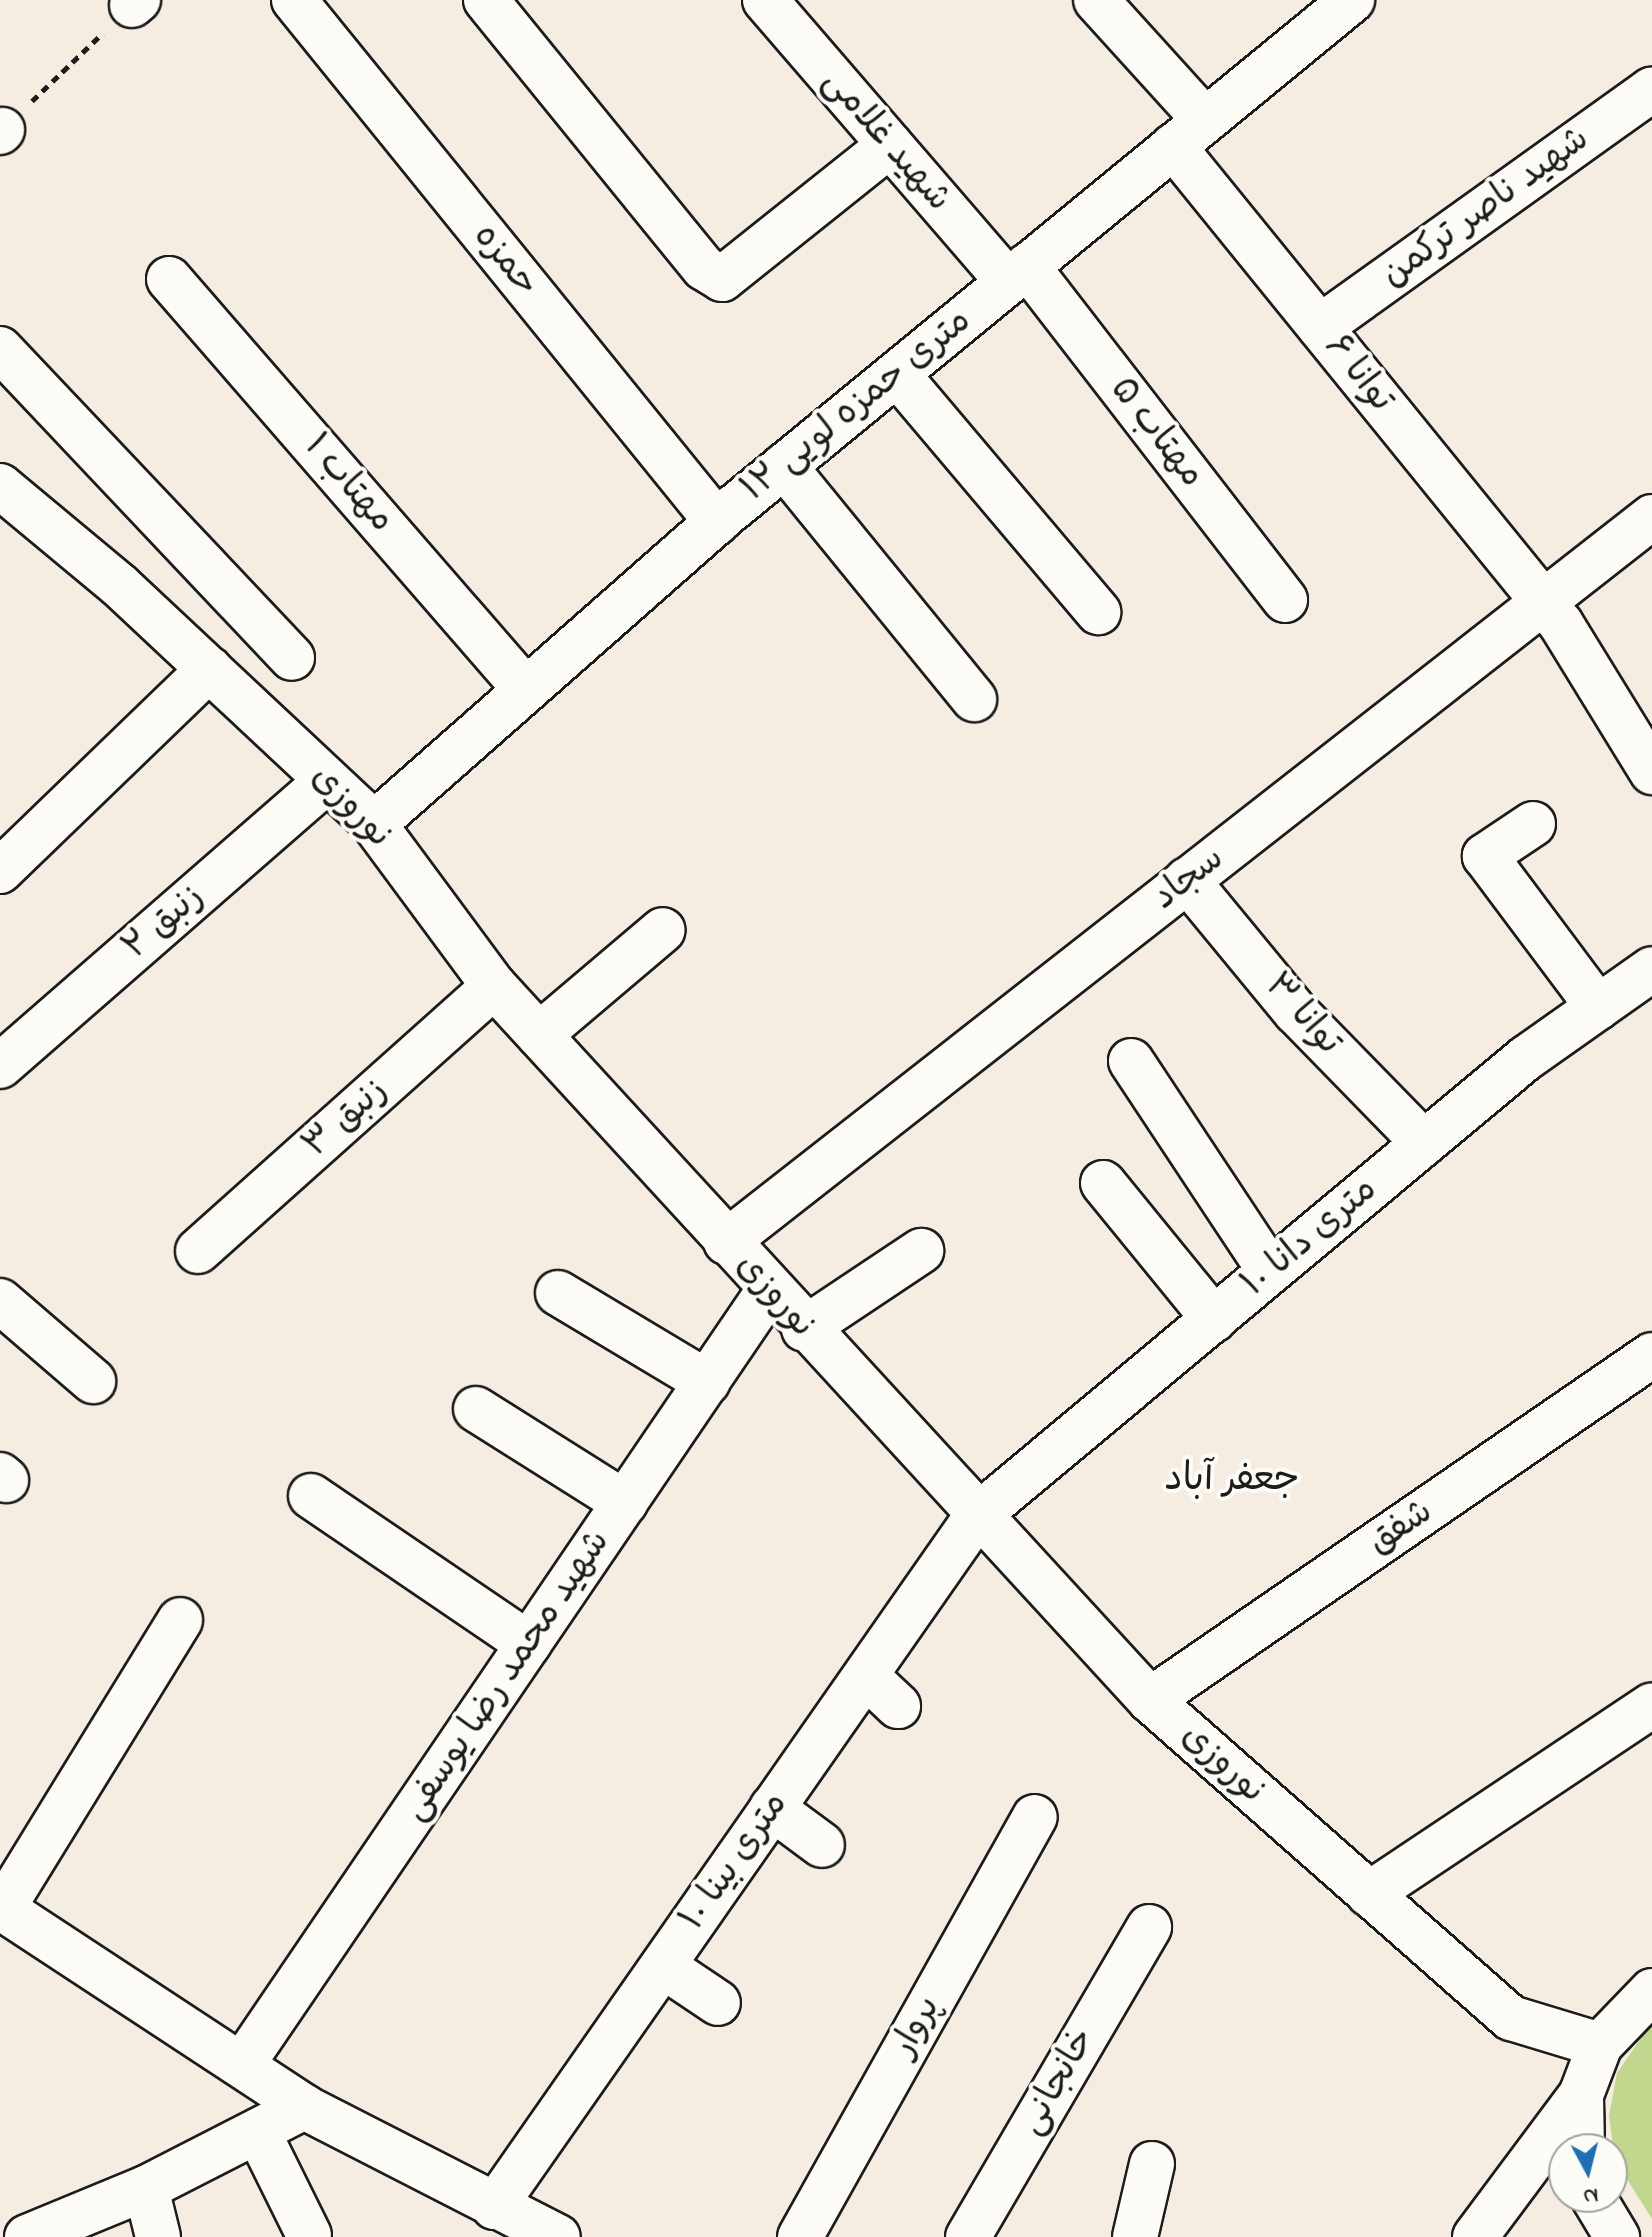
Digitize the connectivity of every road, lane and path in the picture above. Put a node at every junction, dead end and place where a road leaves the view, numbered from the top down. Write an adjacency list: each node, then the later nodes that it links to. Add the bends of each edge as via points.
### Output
1 (294, 0): 19 (street, حمزه)
2 (486, 0): 10 (street, via 704,268 722,279)
3 (765, 0): 10 (street, شهید غلامی)
4 (1096, 0): 9 (street, توانا ۶)
5 (1352, 0): 9 (street, ۱۲ متری حمزه لویی)
6 (135, 2): 8 (path)
7 (1652, 89): 13 (street, شهید ناصر ترکمن)
8 (1, 131)
9 (1189, 133): 11 (street, ۱۲ متری حمزه لویی); 13 (street, توانا ۶)
10 (890, 145): 11 (street, شهید غلامی)
11 (1018, 274): 15 (street, ۱۲ متری حمزه لویی); 20 (street, مهتاب ۵)
12 (169, 279): 25 (street, مهتاب ۱)
13 (1320, 327): 21 (street, توانا ۶)
14 (0, 349): 23 (street)
15 (897, 374): 16 (street, ۱۲ متری حمزه لویی); 22 (street)
16 (784, 466): 19 (street, ۱۲ متری حمزه لویی); 26 (street)
17 (0, 486): 24 (street, نوروزی)
18 (1652, 517): 21 (street, سجاد)
19 (717, 522): 25 (street, ۱۲ متری حمزه لویی)
20 (1285, 600)
21 (1544, 603): 27 (street, توانا ۶); 32 (street, سجاد)
22 (1098, 612)
23 (292, 658)
24 (209, 669): 28 (street, نوروزی); 31 (street)
25 (526, 690): 29 (street, ۱۲ متری حمزه لویی)
26 (974, 699)
27 (1652, 772)
28 (327, 781): 29 (street, نوروزی); 39 (street, زنبق ۲)
29 (374, 824): 35 (street, نوروزی)
30 (1533, 824): 36 (street, via 1485,856)
31 (0, 871)
32 (1187, 880): 40 (street, توانا ۳, via 1296,1012); 42 (street, سجاد)
33 (663, 930): 37 (street)
34 (1652, 969): 36 (street, ۱۰ متری دانا)
35 (494, 986): 37 (street, نوروزی); 43 (street, زنبق ۳)
36 (1598, 1007): 40 (street, ۱۰ متری دانا)
37 (539, 1035): 42 (street, نوروزی)
38 (1131, 1061): 45 (street)
39 (0, 1066)
40 (1424, 1143): 45 (street, ۱۰ متری دانا)
41 (1103, 1183): 49 (street)
42 (726, 1242): 46 (street, نوروزی)
43 (198, 1251)
44 (921, 1251): 50 (street)
45 (1270, 1271): 49 (street, ۱۰ متری دانا)
46 (769, 1290): 50 (street, نوروزی); 53 (street, شهید محمد رضا یوسفی)
47 (558, 1293): 53 (street)
48 (0, 1301): 52 (street)
49 (1214, 1319): 57 (street, ۱۰ متری دانا)
50 (804, 1329): 57 (street, نوروزی)
51 (1649, 1371): 61 (street, شفق)
52 (93, 1381)
53 (707, 1382): 56 (street, شهید محمد رضا یوسفی)
54 (476, 1409): 56 (street)
55 (311, 1496): 59 (street)
56 (625, 1503): 59 (street, شهید محمد رضا یوسفی)
57 (976, 1517): 60 (street, ۱۰ متری بینا); 61 (street, نوروزی)
58 (180, 1620): 68 (street)
59 (529, 1644): 74 (street, شهید محمد رضا یوسفی)
60 (866, 1676): 63 (street); 64 (street, ۱۰ متری بینا)
61 (1150, 1700): 67 (street, نوروزی)
62 (1652, 1705): 67 (street)
63 (898, 1706)
64 (772, 1808): 66 (street); 70 (street, ۱۰ متری بینا)
65 (1035, 1817): 87 (street, پروار)
66 (822, 1845)
67 (1369, 1894): 73 (street, نوروزی, via 1511,2018)
68 (1, 1908): 74 (street)
69 (1149, 1927): 88 (street, خانجانی)
70 (663, 1966): 72 (street); 81 (street, ۱۰ متری بینا)
71 (1652, 1991): 73 (street)
72 (718, 2003)
73 (1600, 2045): 75 (street)
74 (244, 2062): 76 (street)
75 (1581, 2095): 78 (street); 90 (street)
76 (304, 2107): 77 (street); 81 (street)
77 (258, 2132): 80 (street); 83 (street)
78 (1582, 2133)
79 (1152, 2164): 89 (street)
80 (146, 2188): 84 (street); 85 (street)
81 (494, 2207): 86 (street)
82 (1603, 2213): 91 (street)
83 (309, 2235)
84 (27, 2237)
85 (158, 2237)
86 (558, 2237)
87 (800, 2237)
88 (968, 2237)
89 (1135, 2237)
90 (1475, 2237)
91 (1617, 2237)

